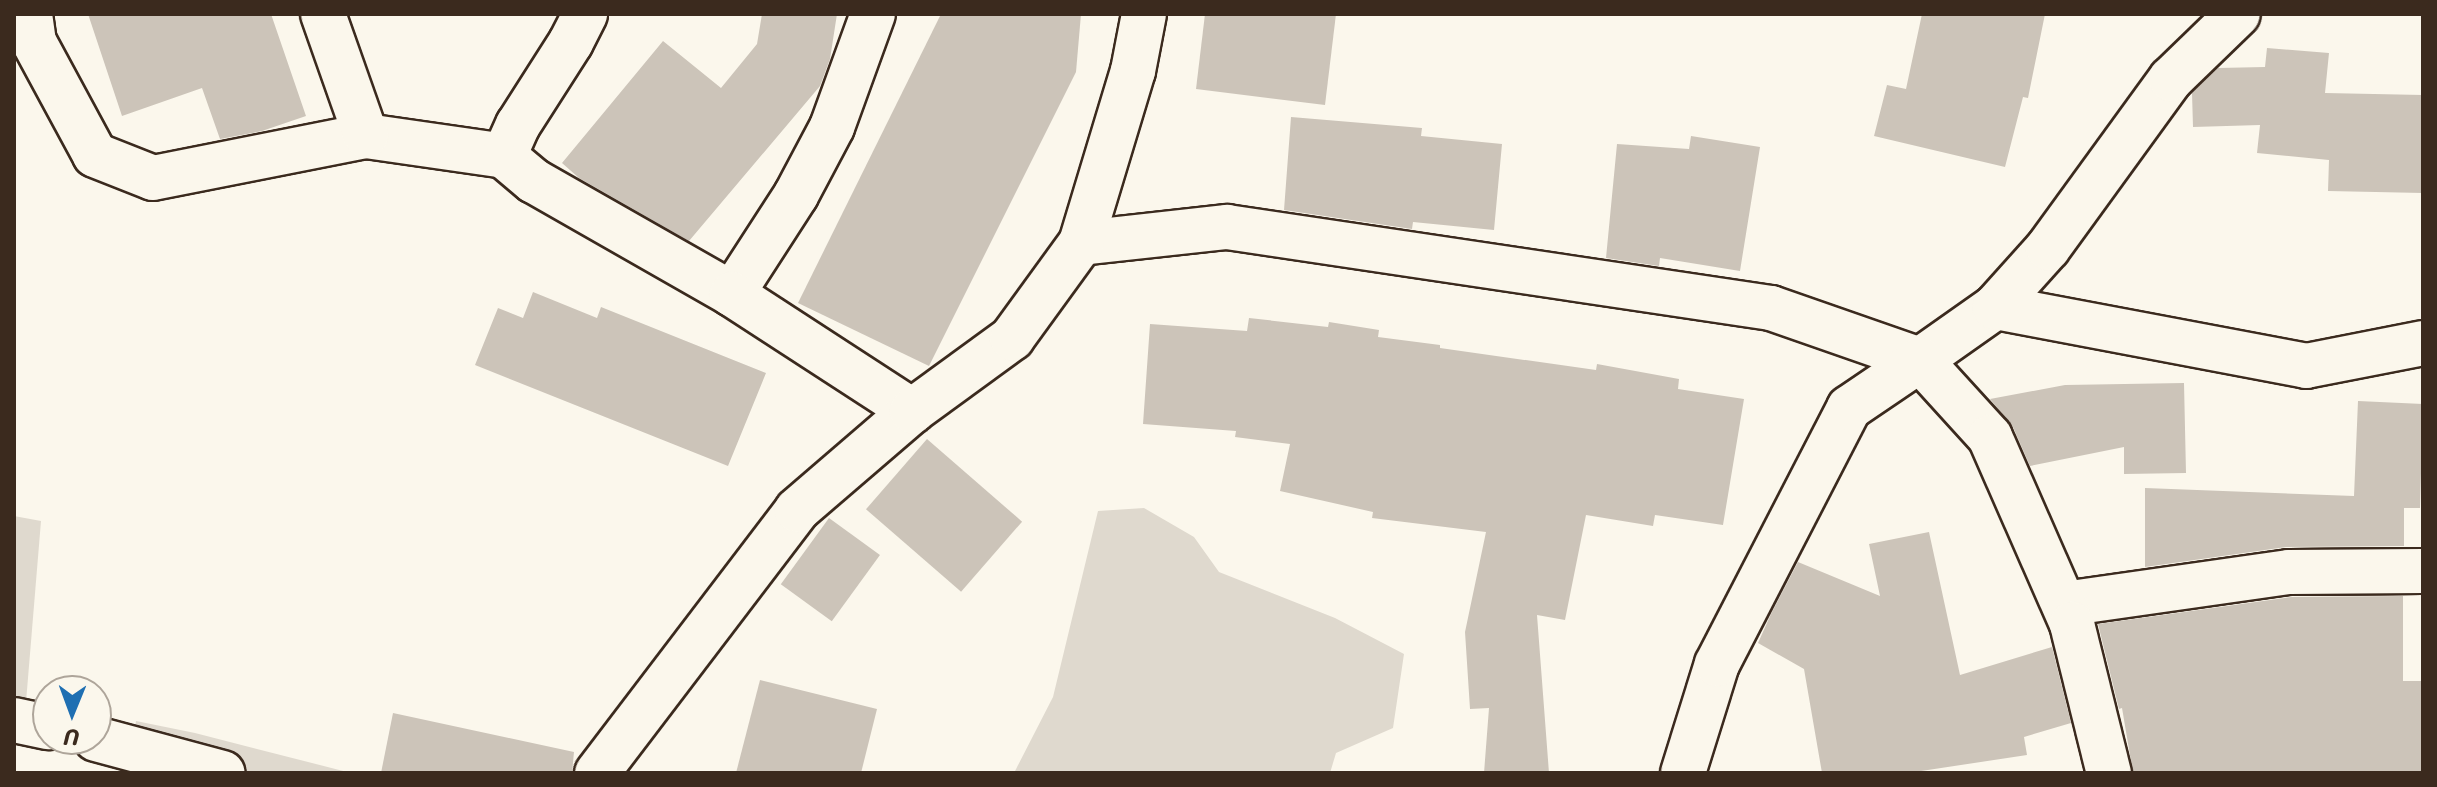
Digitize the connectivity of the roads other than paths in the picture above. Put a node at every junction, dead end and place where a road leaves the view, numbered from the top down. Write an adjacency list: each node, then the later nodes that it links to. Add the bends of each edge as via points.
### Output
1 (30, 14): 7 (street, via 34,42 95,155 153,178)
2 (323, 14): 7 (street)
3 (585, 14): 8 (street)
4 (873, 14): 10 (street, via 832,127 796,195)
5 (1144, 14): 9 (street, via 1133,71)
6 (2238, 14): 11 (street, via 2171,79 2048,248)
7 (366, 136): 8 (street)
8 (504, 156): 10 (street, via 534,181)
9 (1081, 243): 13 (street, via 1227,227 1771,308); 14 (street, via 1012,338)
10 (732, 294): 14 (street)
11 (1995, 307): 12 (street, via 2306,366); 13 (street)
12 (2423, 343)
13 (1920, 360): 16 (street, via 1990,437); 20 (street, via 1849,408 1717,664)
14 (912, 411): 19 (street, via 797,510)
15 (2423, 571): 16 (street, via 2289,572)
16 (2064, 604): 21 (street)
17 (112, 743): 18 (street)
18 (223, 773)
19 (597, 773)
20 (1683, 773)
21 (2109, 773)

